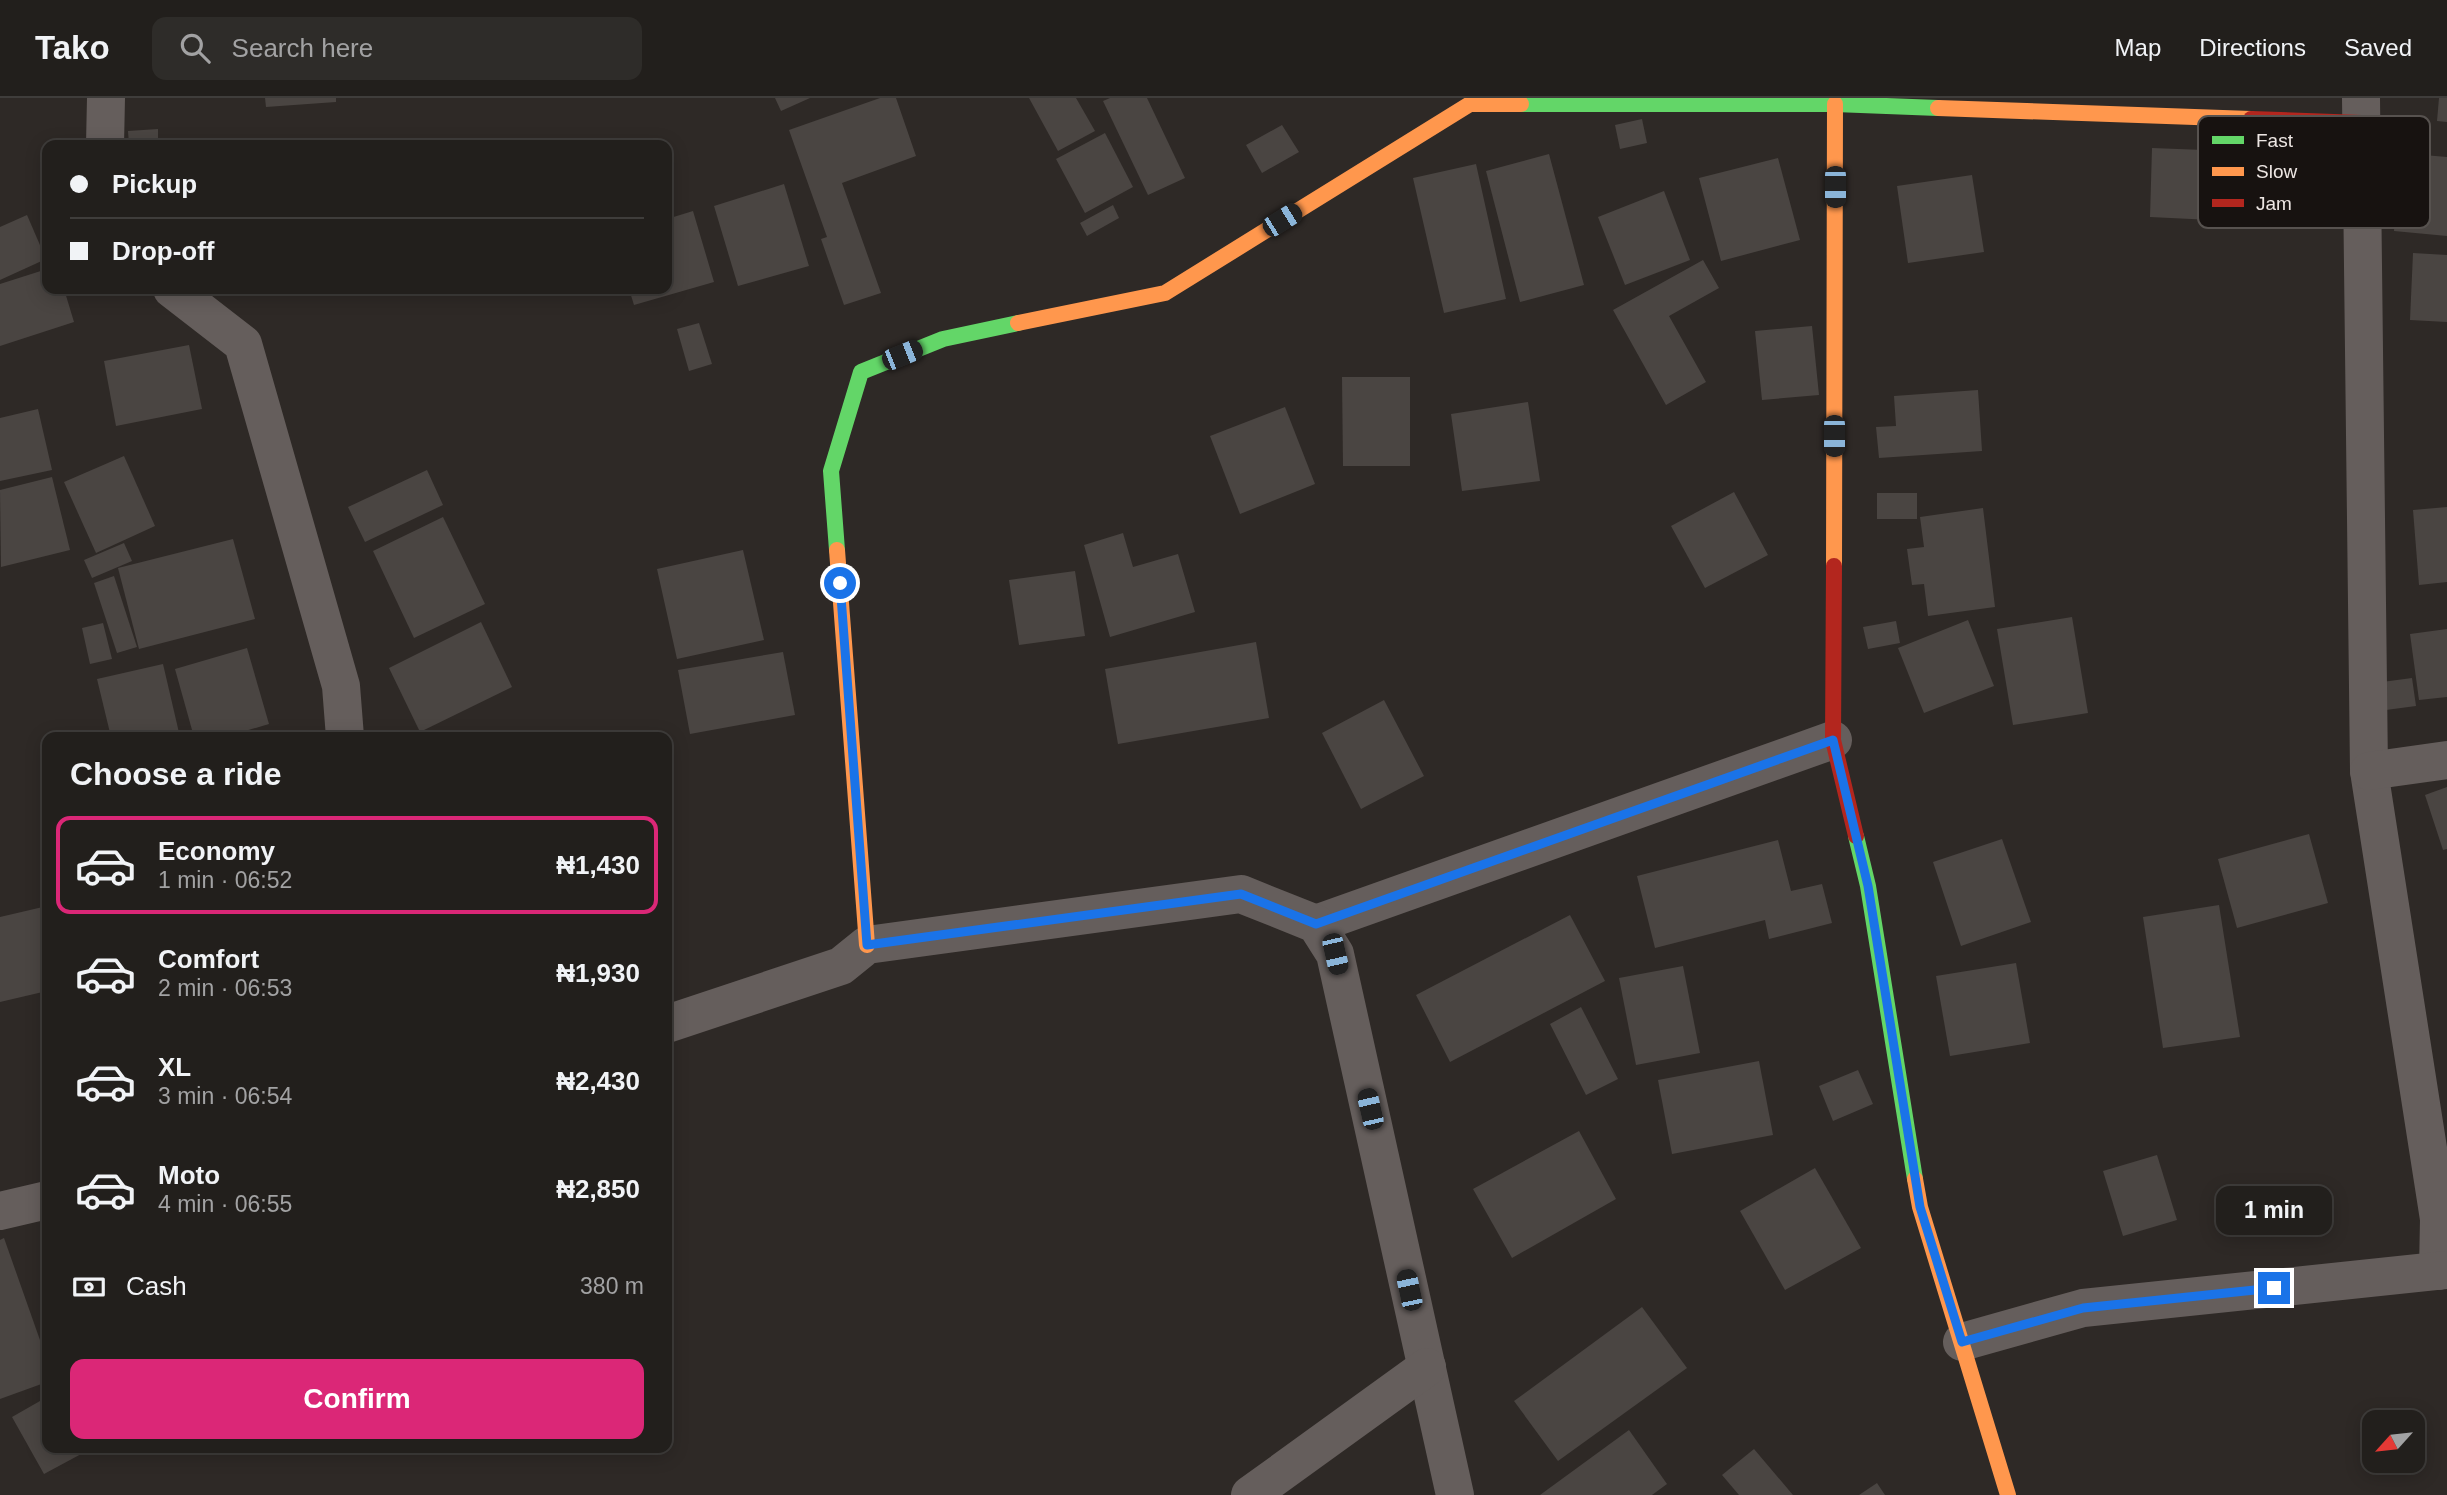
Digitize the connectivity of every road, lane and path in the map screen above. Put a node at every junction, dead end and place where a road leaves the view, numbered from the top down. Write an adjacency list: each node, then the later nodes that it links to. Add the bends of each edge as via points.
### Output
1 (106, 98): 4 (street)
2 (1835, 104): 3 (street); 8 (street); 12 (street, via 1470,104 1165,293 943,339 861,372 831,471)
3 (2361, 111)
4 (105, 140)
5 (2363, 228): 10 (street)
6 (178, 294): 7 (street, via 243,344 341,686)
7 (345, 732)
8 (1833, 740): 11 (street); 17 (street, via 1868,886 1920,1207)
9 (2447, 760): 10 (street)
10 (2370, 771): 16 (street, via 2439,1219)
11 (1316, 924): 12 (street, via 1241,894); 18 (street, via 1335,954)
12 (867, 945): 13 (street, via 841,965)
13 (672, 1022)
14 (42, 1201): 15 (street)
15 (0, 1211)
16 (2442, 1271): 17 (street, via 2083,1308)
17 (1962, 1342): 21 (street)
18 (1427, 1367): 19 (street); 20 (street)
19 (1250, 1495)
20 (1455, 1495)
21 (2008, 1495)

